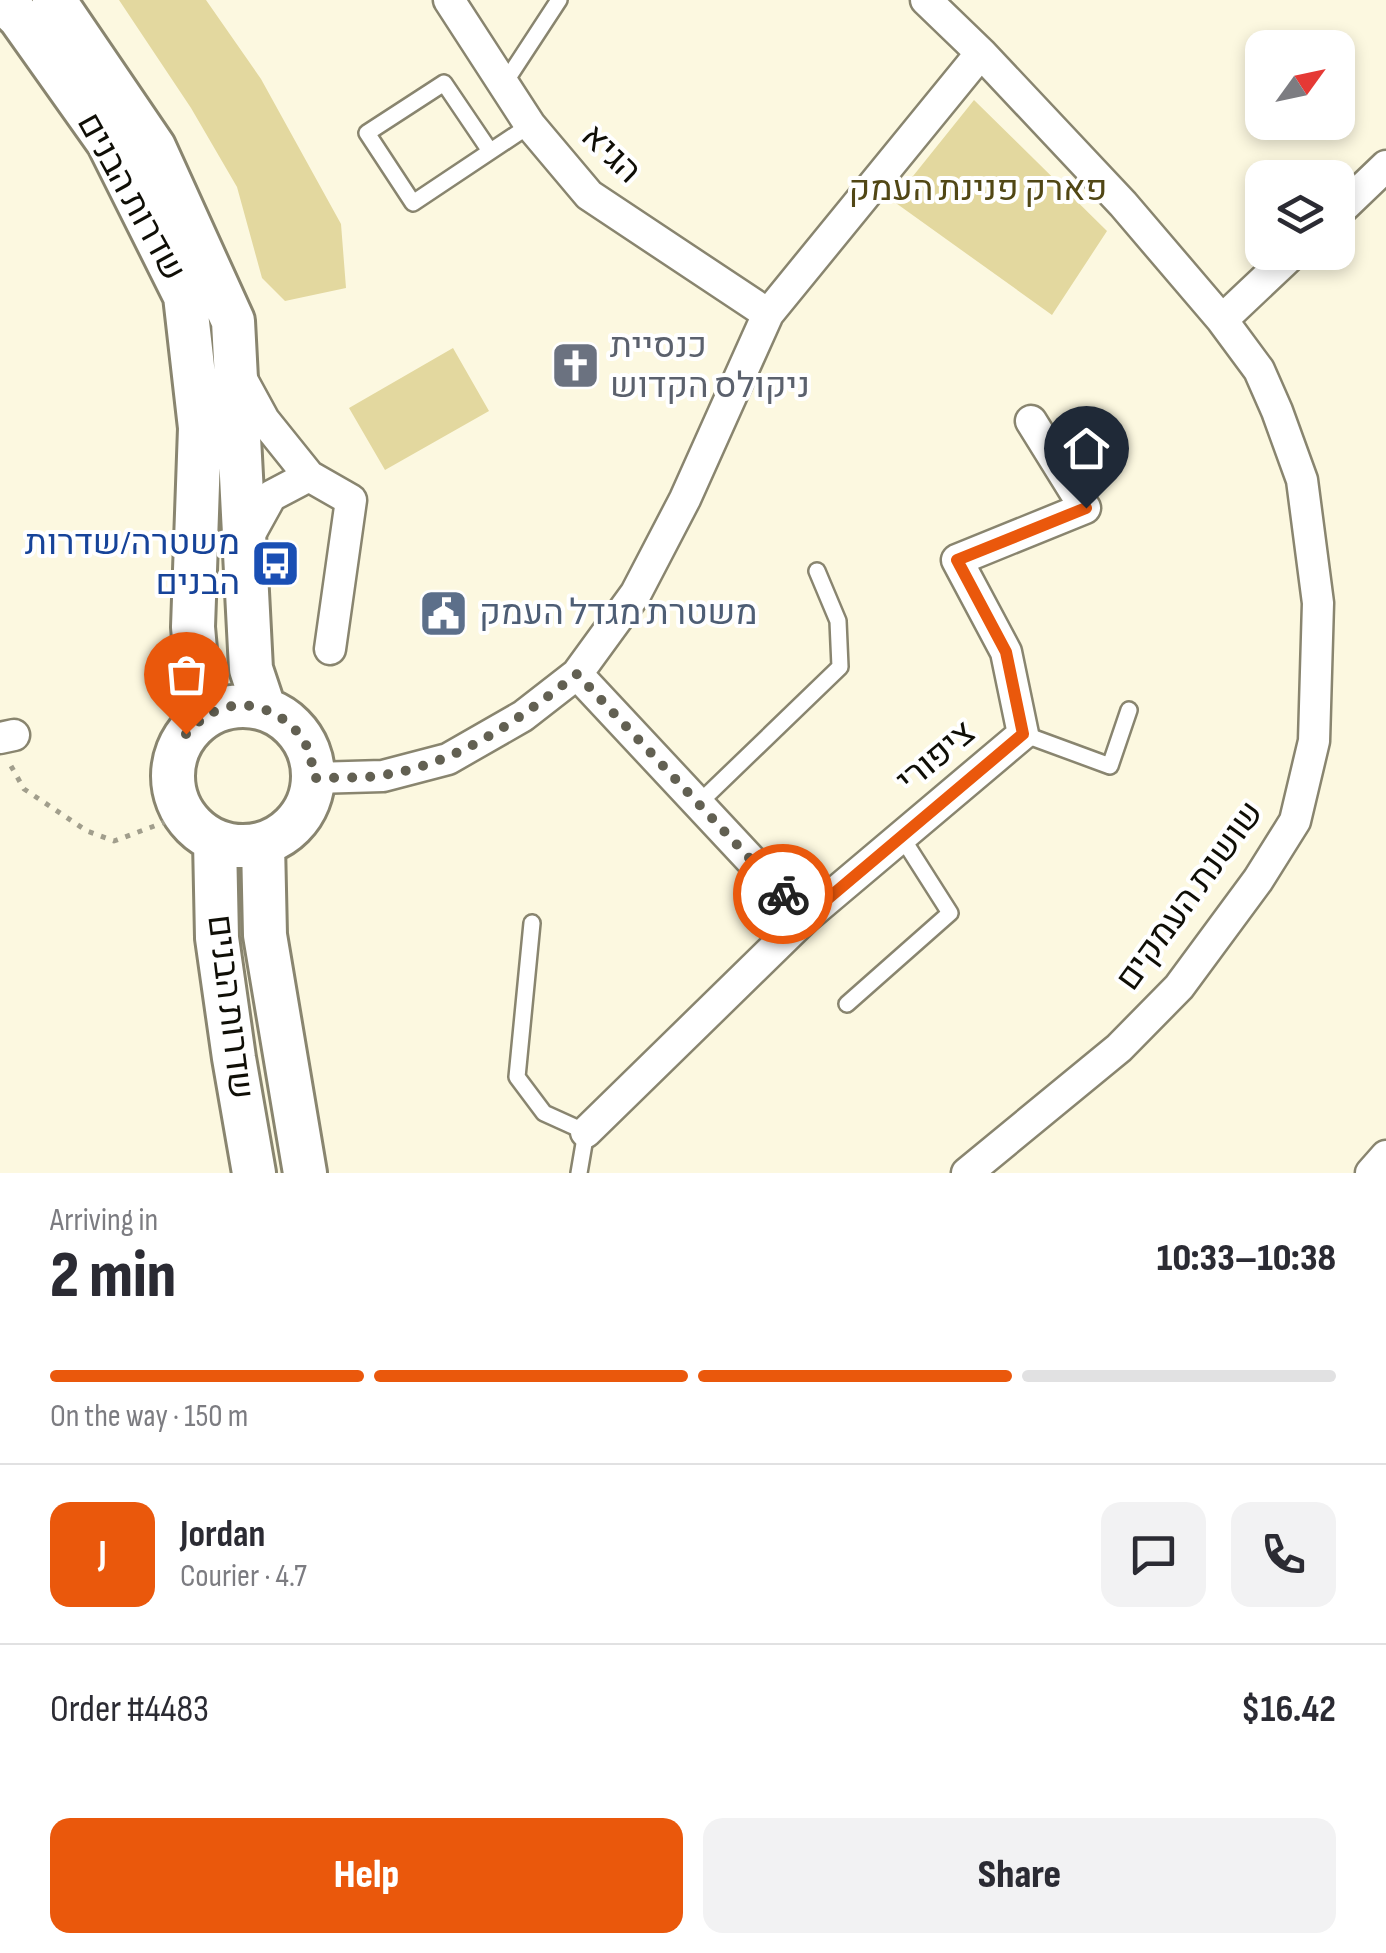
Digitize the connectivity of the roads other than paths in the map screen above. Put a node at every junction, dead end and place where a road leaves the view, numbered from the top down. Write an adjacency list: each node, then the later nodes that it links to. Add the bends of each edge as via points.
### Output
1 (2, 0): 24 (main road, שדרות הבנים, via 108,142 186,296 200,428 194,628)
2 (54, 0): 15 (main road, שדרות הבנים, via 154,147 234,321)
3 (449, 0): 7 (street, הגיא)
4 (559, 0): 7 (lane)
5 (926, 0): 6 (street, שושנת העמקים)
6 (980, 53): 13 (street); 14 (street, שושנת העמקים)
7 (504, 84): 8 (street, הגיא)
8 (530, 124): 9 (lane); 13 (street, הגיא, via 589,196)
9 (490, 151): 9 (lane, via 413,203 366,133 444,83)
10 (1386, 166): 11 (street)
11 (1355, 196)
12 (1275, 270): 14 (street)
13 (768, 314): 21 (street, via 686,499 636,593)
14 (1222, 320): 39 (street, שושנת העמקים, via 1258,370 1302,480 1318,604 1314,742 1295,821 1179,986 1119,1048)
15 (236, 370): 17 (street, via 264,420); 18 (main road, שדרות הבנים)
16 (1032, 421): 25 (street, ציפורי, via 1086,508 957,560 1006,652)
17 (309, 476): 18 (street, via 271,496); 20 (street, via 351,500)
18 (245, 543): 22 (main road, שדרות הבנים, via 251,668)
19 (817, 570): 27 (lane, via 838,620 840,667)
20 (330, 649)
21 (577, 674): 26 (street, via 523,716 448,759 383,776); 27 (street)
22 (264, 708): 24 (main road, via 221,708); 26 (main road, via 300,735)
23 (1129, 710): 25 (lane, via 1110,766)
24 (202, 718): 28 (main road, via 176,752 172,774 175,795)
25 (1023, 734): 29 (street, ציפורי)
26 (314, 778): 30 (main road, via 304,812)
27 (700, 803): 31 (street)
28 (200, 828): 30 (main road, via 231,846); 36 (main road, שדרות הבנים)
29 (901, 836): 31 (street, ציפורי); 33 (lane, via 950,913)
30 (263, 844): 37 (main road, שדרות הבנים, via 265,935)
31 (805, 918): 34 (street, ציפורי)
32 (532, 924): 34 (lane, via 517,1077 544,1113)
33 (847, 1004)
34 (586, 1132): 38 (lane)
35 (1386, 1156): 40 (street)
36 (254, 1173)
37 (306, 1173)
38 (579, 1173)
39 (967, 1173)
40 (1370, 1173)

